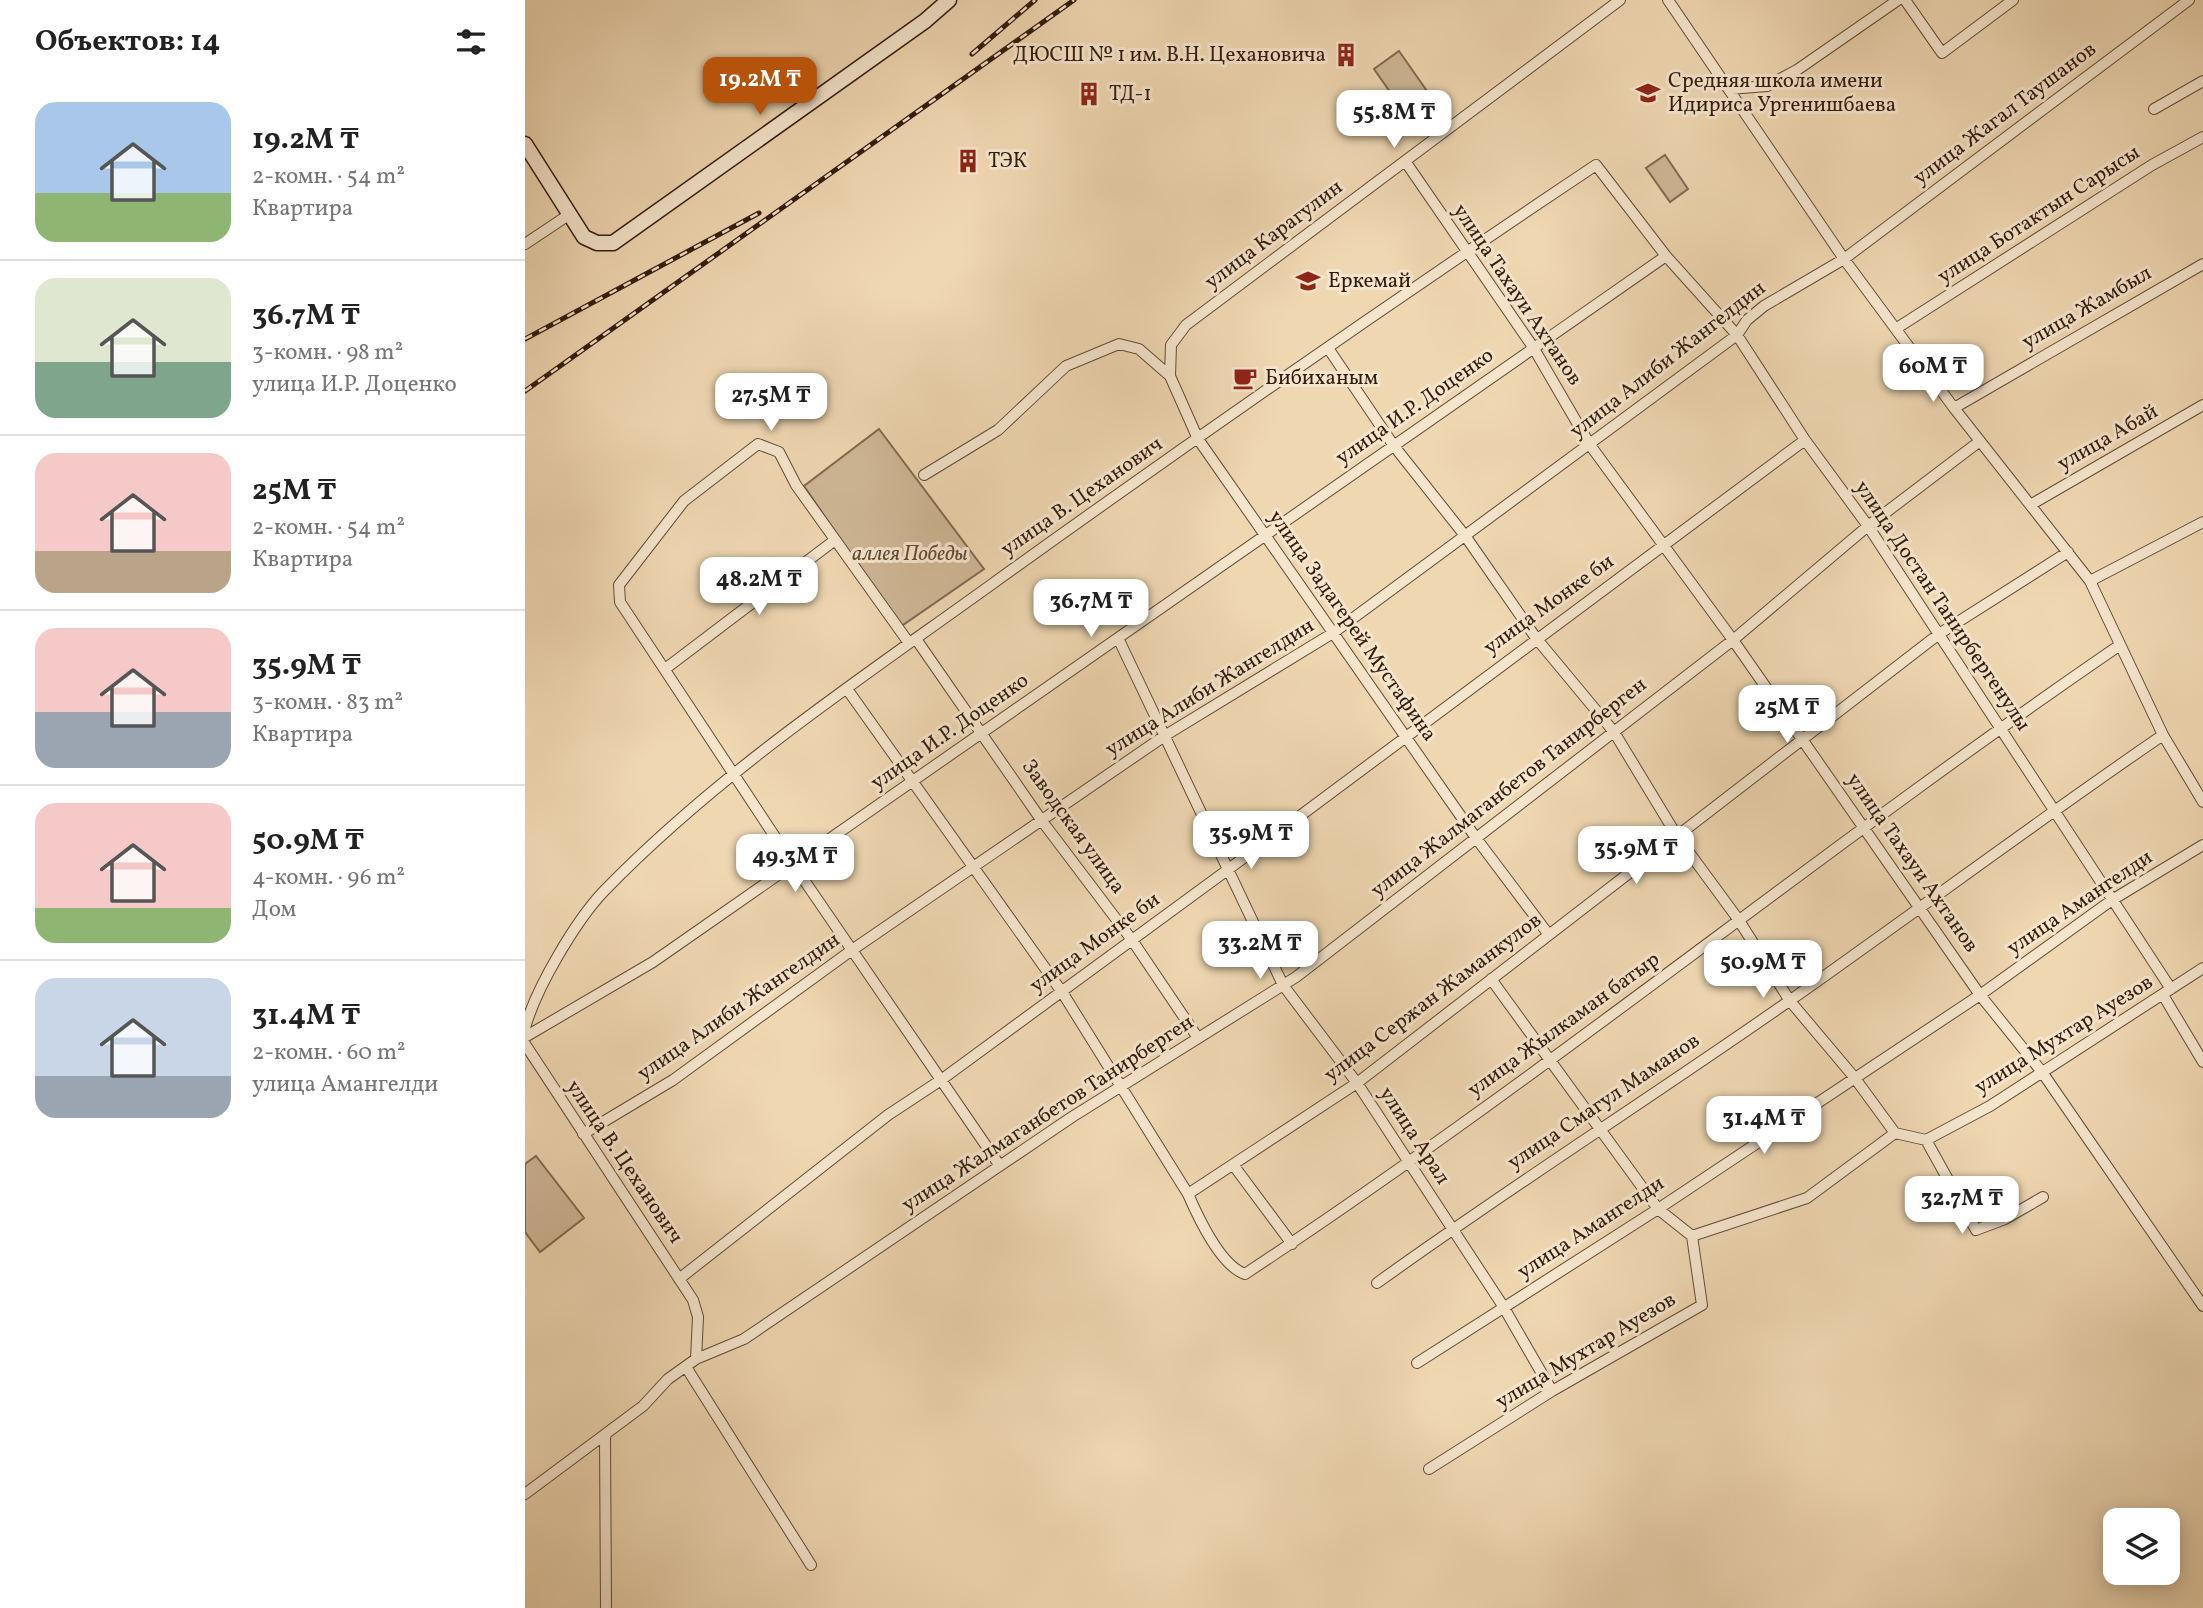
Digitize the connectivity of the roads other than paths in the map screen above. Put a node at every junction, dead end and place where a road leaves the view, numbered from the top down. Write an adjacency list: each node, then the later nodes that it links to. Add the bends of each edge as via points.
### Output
1 (949, 0): 15 (street, via 613,243 584,237)
2 (1668, 0): 9 (street)
3 (1898, 0): 9 (street, via 1797,71 1767,86)
4 (1905, 0): 5 (street, via 1942,53)
5 (2013, 0)
6 (2189, 0): 19 (street, улица Жагал Таушанов)
7 (1615, 2): 13 (street, улица Карагулин)
8 (2203, 81): 10 (street)
9 (1729, 89): 19 (street)
10 (2154, 109)
11 (2203, 137): 22 (street, улица Ботактын Сарысы)
12 (525, 144): 15 (street)
13 (1405, 161): 17 (street, улица Тахауи Ахтанов); 21 (street, улица Карагулин)
14 (1596, 165): 17 (street, улица В. Цеханович); 18 (street, улица Достан Танирбергенулы)
15 (570, 214): 16 (street)
16 (525, 244)
17 (1465, 252): 24 (street, улица Тахауи Ахтанов); 25 (street, улица В. Цеханович)
18 (1666, 256): 23 (street, улица Достан Танирбергенулы); 24 (street, улица И.Р. Доценко)
19 (1844, 259): 22 (street); 23 (street, улица Алиби Жангелдин, via 1764,306)
20 (2203, 264): 28 (street, улица Жамбыл)
21 (1186, 325): 26 (street, улица Задагерей Мустафина, via 1171,345)
22 (1897, 328): 28 (street)
23 (1737, 335): 30 (street, улица Достан Танирбергенулы); 32 (street, улица Алиби Жангелдин)
24 (1533, 347): 32 (street, улица Тахауи Ахтанов); 33 (street, улица И.Р. Доценко)
25 (1328, 348): 29 (street, улица В. Цеханович); 33 (street)
26 (1170, 376): 29 (street, улица Задагерей Мустафина); 34 (street, via 1139,349 1119,344 1066,366 998,430)
27 (2203, 405): 35 (street, улица Абай)
28 (1954, 408): 31 (street)
29 (1198, 439): 38 (street, улица Задагерей Мустафина); 49 (street, улица В. Цеханович)
30 (1805, 440): 37 (street, улица Достан Танирбергенулы); 41 (street, улица Монке би)
31 (1980, 441): 35 (street); 37 (street, улица Жалмаганбетов Танирберген)
32 (1590, 445): 39 (street, улица Алиби Жангелдин); 41 (street, улица Тахауи Ахтанов)
33 (1394, 446): 38 (street, улица И.Р. Доценко); 39 (street)
34 (924, 475)
35 (2032, 504): 42 (street)
36 (2203, 522): 43 (street)
37 (1868, 526): 45 (street, улица Достан Танирбергенулы); 48 (street, улица Жалмаганбетов Танирберген)
38 (1265, 536): 44 (street, улица Задагерей Мустафина); 46 (street, улица И.Р. Доценко)
39 (1466, 537): 44 (street, улица Алиби Жангелдин); 47 (street)
40 (835, 540): 49 (street, Заводская улица); 51 (street); 51 (street, Заводская улица, via 779,452 758,444 684,501 619,585 619,602)
41 (1664, 544): 47 (street, улица Монке би); 48 (street, улица Тахауи Ахтанов)
42 (2068, 552): 43 (street); 45 (street, улица Сержан Жаманкулов)
43 (2090, 581): 50 (street)
44 (1333, 633): 56 (street, улица Алиби Жангелдин); 58 (street, улица Задагерей Мустафина)
45 (1939, 634): 53 (street, улица Достан Танирбергенулы); 59 (street, улица Сержан Жаманкулов)
46 (1118, 638): 55 (street, улица И.Р. Доценко); 56 (street, улица Арал)
47 (1537, 638): 54 (street); 58 (street, улица Монке би)
48 (1733, 640): 54 (street, улица Жалмаганбетов Танирберген); 59 (street, улица Тахауи Ахтанов)
49 (913, 641): 52 (street, улица В. Цеханович); 55 (street, Заводская улица)
50 (2120, 645): 53 (street, улица Жылкаман батыр); 57 (street)
51 (665, 669): 60 (street)
52 (847, 689): 60 (street, улица В. Цеханович); 61 (street)
53 (2001, 727): 63 (street, улица Достан Танирбергенулы); 65 (street, улица Жылкаман батыр)
54 (1614, 732): 66 (street); 67 (street, улица Жалмаганбетов Танирберген)
55 (983, 733): 61 (street, улица И.Р. Доценко); 64 (street, Заводская улица)
56 (1166, 735): 64 (street, улица Алиби Жангелдин); 71 (street, улица Арал)
57 (2163, 735): 62 (street); 63 (street, улица Смагул Маманов)
58 (1405, 736): 67 (street, улица Задагерей Мустафина); 71 (street, улица Монке би)
59 (1802, 739): 65 (street, улица Тахауи Ахтанов); 66 (street, улица Сержан Жаманкулов)
60 (734, 774): 69 (street); 85 (street, улица В. Цеханович, via 602,892 563,948)
61 (913, 781): 69 (street, улица И.Р. Доценко); 70 (street)
62 (2203, 802)
63 (2052, 811): 72 (street, улица Достан Танирбергенулы); 73 (street, улица Смагул Маманов)
64 (1042, 821): 70 (street, улица Алиби Жангелдин); 76 (street, Заводская улица)
65 (1863, 826): 73 (street, улица Тахауи Ахтанов); 74 (street, улица Жылкаман батыр)
66 (1677, 836): 74 (street); 75 (street, улица Сержан Жаманкулов)
67 (1476, 838): 75 (street, улица Задагерей Мустафина); 80 (street, улица Жалмаганбетов Танирберген)
68 (2203, 845): 72 (street, улица Амангелди)
69 (793, 864): 77 (street); 86 (street, улица И.Р. Доценко, via 653,962)
70 (974, 867): 77 (street, улица Алиби Жангелдин); 81 (street)
71 (1226, 871): 76 (street, улица Монке би); 80 (street, улица Арал)
72 (2112, 900): 82 (street, улица Достан Танирбергенулы); 83 (street, улица Амангелди)
73 (1919, 907): 83 (street, улица Тахауи Ахтанов); 84 (street, улица Смагул Маманов)
74 (1738, 919): 84 (street); 90 (street, улица Жылкаман батыр)
75 (1549, 935): 79 (street, улица Сержан Жаманкулов)
76 (1132, 940): 81 (street, улица Монке би); 87 (street, Заводская улица)
77 (852, 950): 93 (street); 98 (street, улица Алиби Жангелдин, via 673,1080)
78 (2203, 968): 82 (street, улица Мухтар Ауезов)
79 (1491, 979): 90 (street); 94 (street, улица Сержан Жаманкулов)
80 (1283, 985): 87 (street, улица Жалмаганбетов Танирберген); 94 (street, улица Арал)
81 (1062, 992): 93 (street, улица Монке би); 95 (street)
82 (2167, 992): 89 (street, улица Достан Танирбергенулы); 91 (street, улица Мухтар Ауезов)
83 (1980, 995): 91 (street, улица Тахауи Ахтанов); 92 (street, улица Амангелди)
84 (1790, 1001): 92 (street); 96 (street, улица Смагул Маманов)
85 (525, 1028)
86 (525, 1037)
87 (1198, 1038): 95 (street, улица Жалмаганбетов Танирберген)
88 (525, 1044): 98 (street, улица В. Цеханович)
89 (2203, 1062)
90 (1550, 1063): 96 (street); 100 (street, улица Жылкаман батыр)
91 (2042, 1072): 99 (street, улица Мухтар Ауезов); 111 (street, улица Тахауи Ахтанов)
92 (1854, 1077): 97 (street); 105 (street, улица Амангелди)
93 (941, 1080): 101 (street); 109 (street, улица Монке би, via 888,1115)
94 (1357, 1083): 100 (street, улица Арал); 102 (street, улица Сержан Жаманкулов)
95 (1120, 1087): 101 (street, улица Жалмаганбетов Танирберген); 103 (street)
96 (1599, 1129): 105 (street); 106 (street, улица Смагул Маманов)
97 (1895, 1133): 99 (street); 107 (street, via 1807,1198)
98 (583, 1134): 109 (street, улица В. Цеханович)
99 (1926, 1140): 104 (street, via 1976,1230)
100 (1407, 1161): 106 (street, улица Арал); 108 (street, улица Жылкаман батыр)
101 (1000, 1166): 113 (street, улица Жалмаганбетов Танирберген, via 744,1339)
102 (1234, 1166): 103 (street, улица Сержан Жаманкулов); 108 (street)
103 (1188, 1194): 108 (street, улица Жылкаман батыр, via 1201,1223 1236,1271 1245,1274)
104 (2043, 1196)
105 (1658, 1209): 107 (street); 112 (street, улица Амангелди)
106 (1452, 1229): 110 (street, улица Смагул Маманов); 112 (street, улица Арал)
107 (1692, 1236): 116 (street, улица Мухтар Ауезов, via 1702,1305)
108 (1291, 1244)
109 (679, 1279): 113 (street, улица В. Цеханович, via 698,1317)
110 (1377, 1283)
111 (2203, 1306)
112 (1503, 1307): 114 (street, улица Амангелди); 116 (street, улица Арал)
113 (696, 1359): 115 (street, улица Жалмаганбетов Танирберген)
114 (1417, 1363)
115 (686, 1367): 117 (street, улица Жалмаганбетов Танирберген); 120 (street)
116 (1552, 1391): 118 (street, улица Мухтар Ауезов)
117 (605, 1436): 119 (street, улица Жалмаганбетов Танирберген); 121 (street)
118 (1429, 1469)
119 (525, 1494)
120 (811, 1565)
121 (606, 1608)

